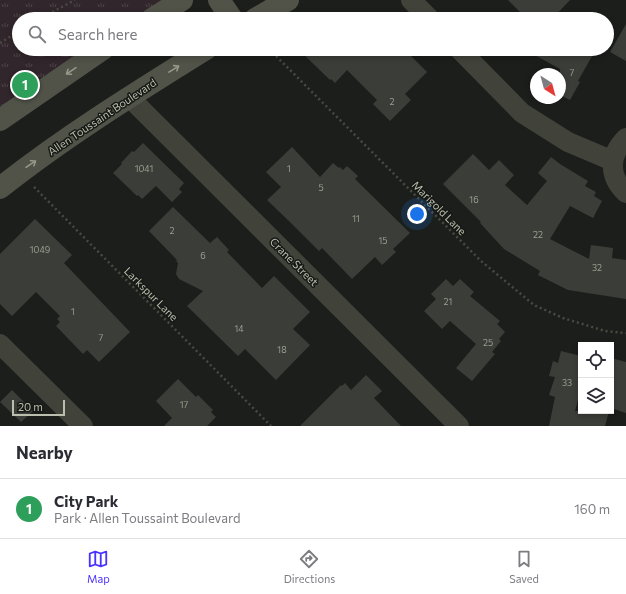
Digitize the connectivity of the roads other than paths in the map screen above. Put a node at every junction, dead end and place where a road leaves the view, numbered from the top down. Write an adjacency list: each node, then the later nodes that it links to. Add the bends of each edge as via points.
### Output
1 (182, 0): 5 (main road)
2 (219, 0): 6 (main road)
3 (288, 0): 7 (main road)
4 (411, 0): 8 (street)
5 (163, 12)
6 (227, 12)
7 (267, 12)
8 (423, 12)
9 (93, 56): 13 (main road, one-way to 13)
10 (195, 56): 12 (main road, Allen Toussaint Boulevard, one-way to 10)
11 (466, 56): 15 (street, via 522,113 568,142)
12 (129, 97): 16 (main road, Allen Toussaint Boulevard, one-way to 12); 20 (street, Crane Street)
13 (0, 120)
14 (626, 138): 15 (street, via 619,145)
15 (613, 161): 17 (street, via 614,177)
16 (0, 188)
17 (626, 193)
18 (0, 344): 19 (street)
19 (83, 426)
20 (459, 426)

